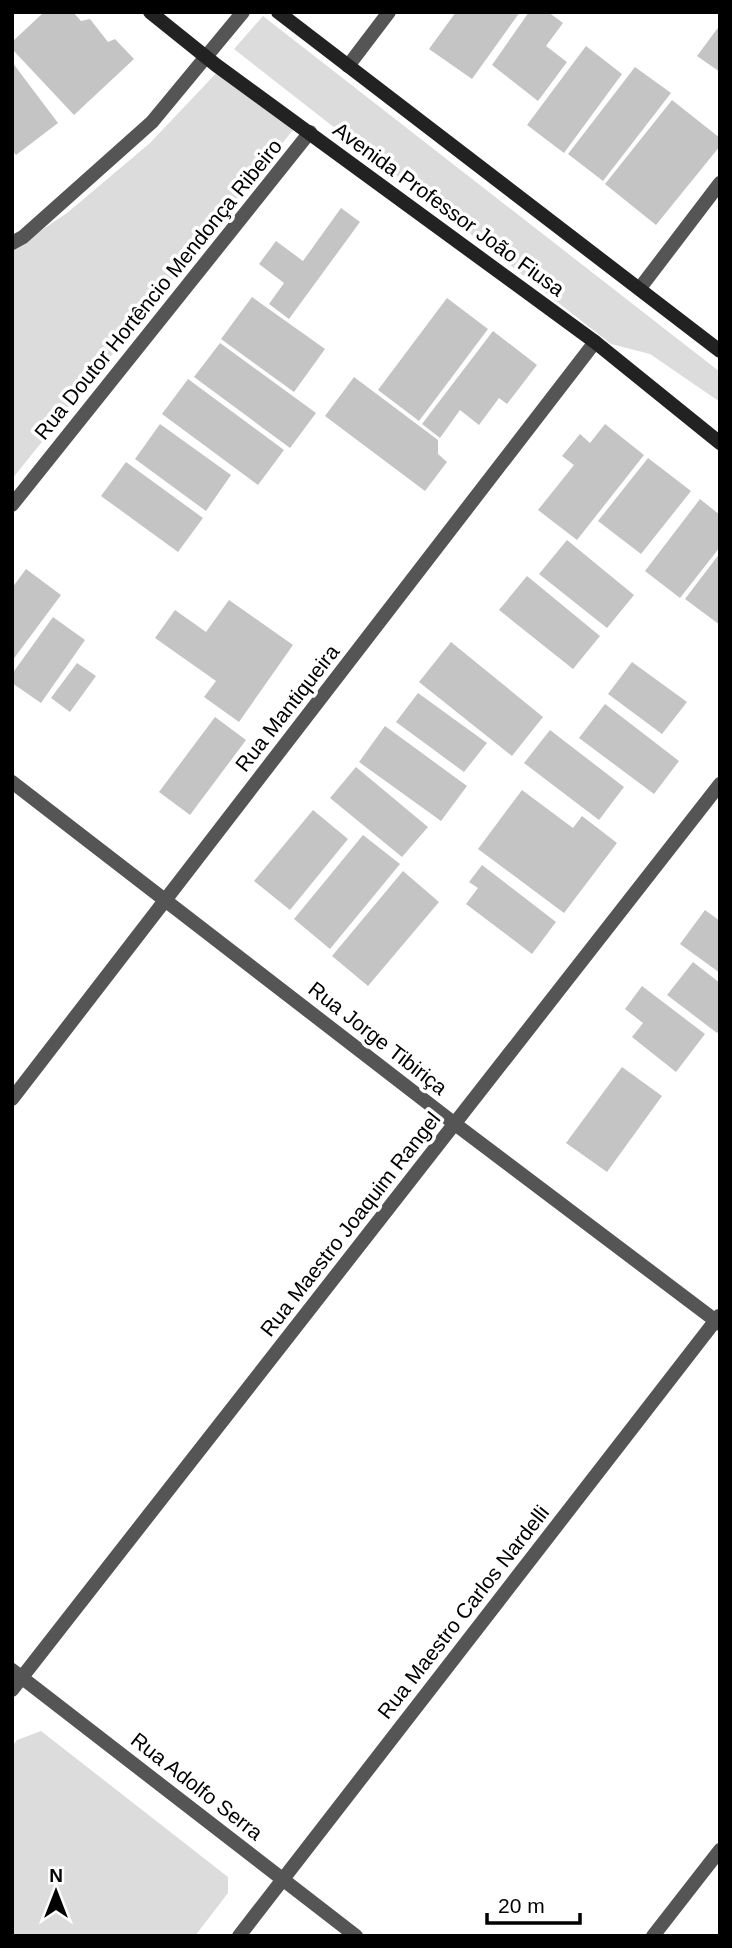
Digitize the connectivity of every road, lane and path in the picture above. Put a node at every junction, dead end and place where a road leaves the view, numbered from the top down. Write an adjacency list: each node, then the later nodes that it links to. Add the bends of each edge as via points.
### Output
1 (150, 12): 5 (main road, Avenida Professor João Fiusa)
2 (243, 12): 5 (street)
3 (278, 12): 6 (main road)
4 (389, 12): 6 (street)
5 (207, 58): 7 (main road, Avenida Professor João Fiusa); 9 (street, via 152,122)
6 (348, 66): 10 (main road)
7 (310, 132): 11 (main road, Avenida Professor João Fiusa); 14 (street, Rua Doutor Hortêncio Mendonça Ribeiro)
8 (720, 183): 10 (street)
9 (12, 243)
10 (640, 288): 12 (main road)
11 (595, 342): 13 (main road, Avenida Professor João Fiusa); 17 (street, Rua Mantiqueira)
12 (720, 351)
13 (720, 443)
14 (12, 505)
15 (12, 782): 17 (street, Rua Jorge Tibiriça)
16 (720, 784): 19 (street, Rua Maestro Joaquim Rangel)
17 (166, 900): 18 (street, Rua Mantiqueira); 19 (street, Rua Jorge Tibiriça)
18 (12, 1099)
19 (455, 1124): 20 (street, Rua Jorge Tibiriça); 21 (street, Rua Maestro Joaquim Rangel)
20 (718, 1320): 24 (street, Rua Maestro Carlos Nardelli)
21 (17, 1674): 22 (street, Rua Maestro Joaquim Rangel); 24 (street, Rua Adolfo Serra)
22 (12, 1690)
23 (720, 1850): 27 (street)
24 (283, 1878): 25 (street, Rua Maestro Carlos Nardelli); 26 (street, Rua Adolfo Serra)
25 (239, 1936)
26 (356, 1936)
27 (653, 1936)

